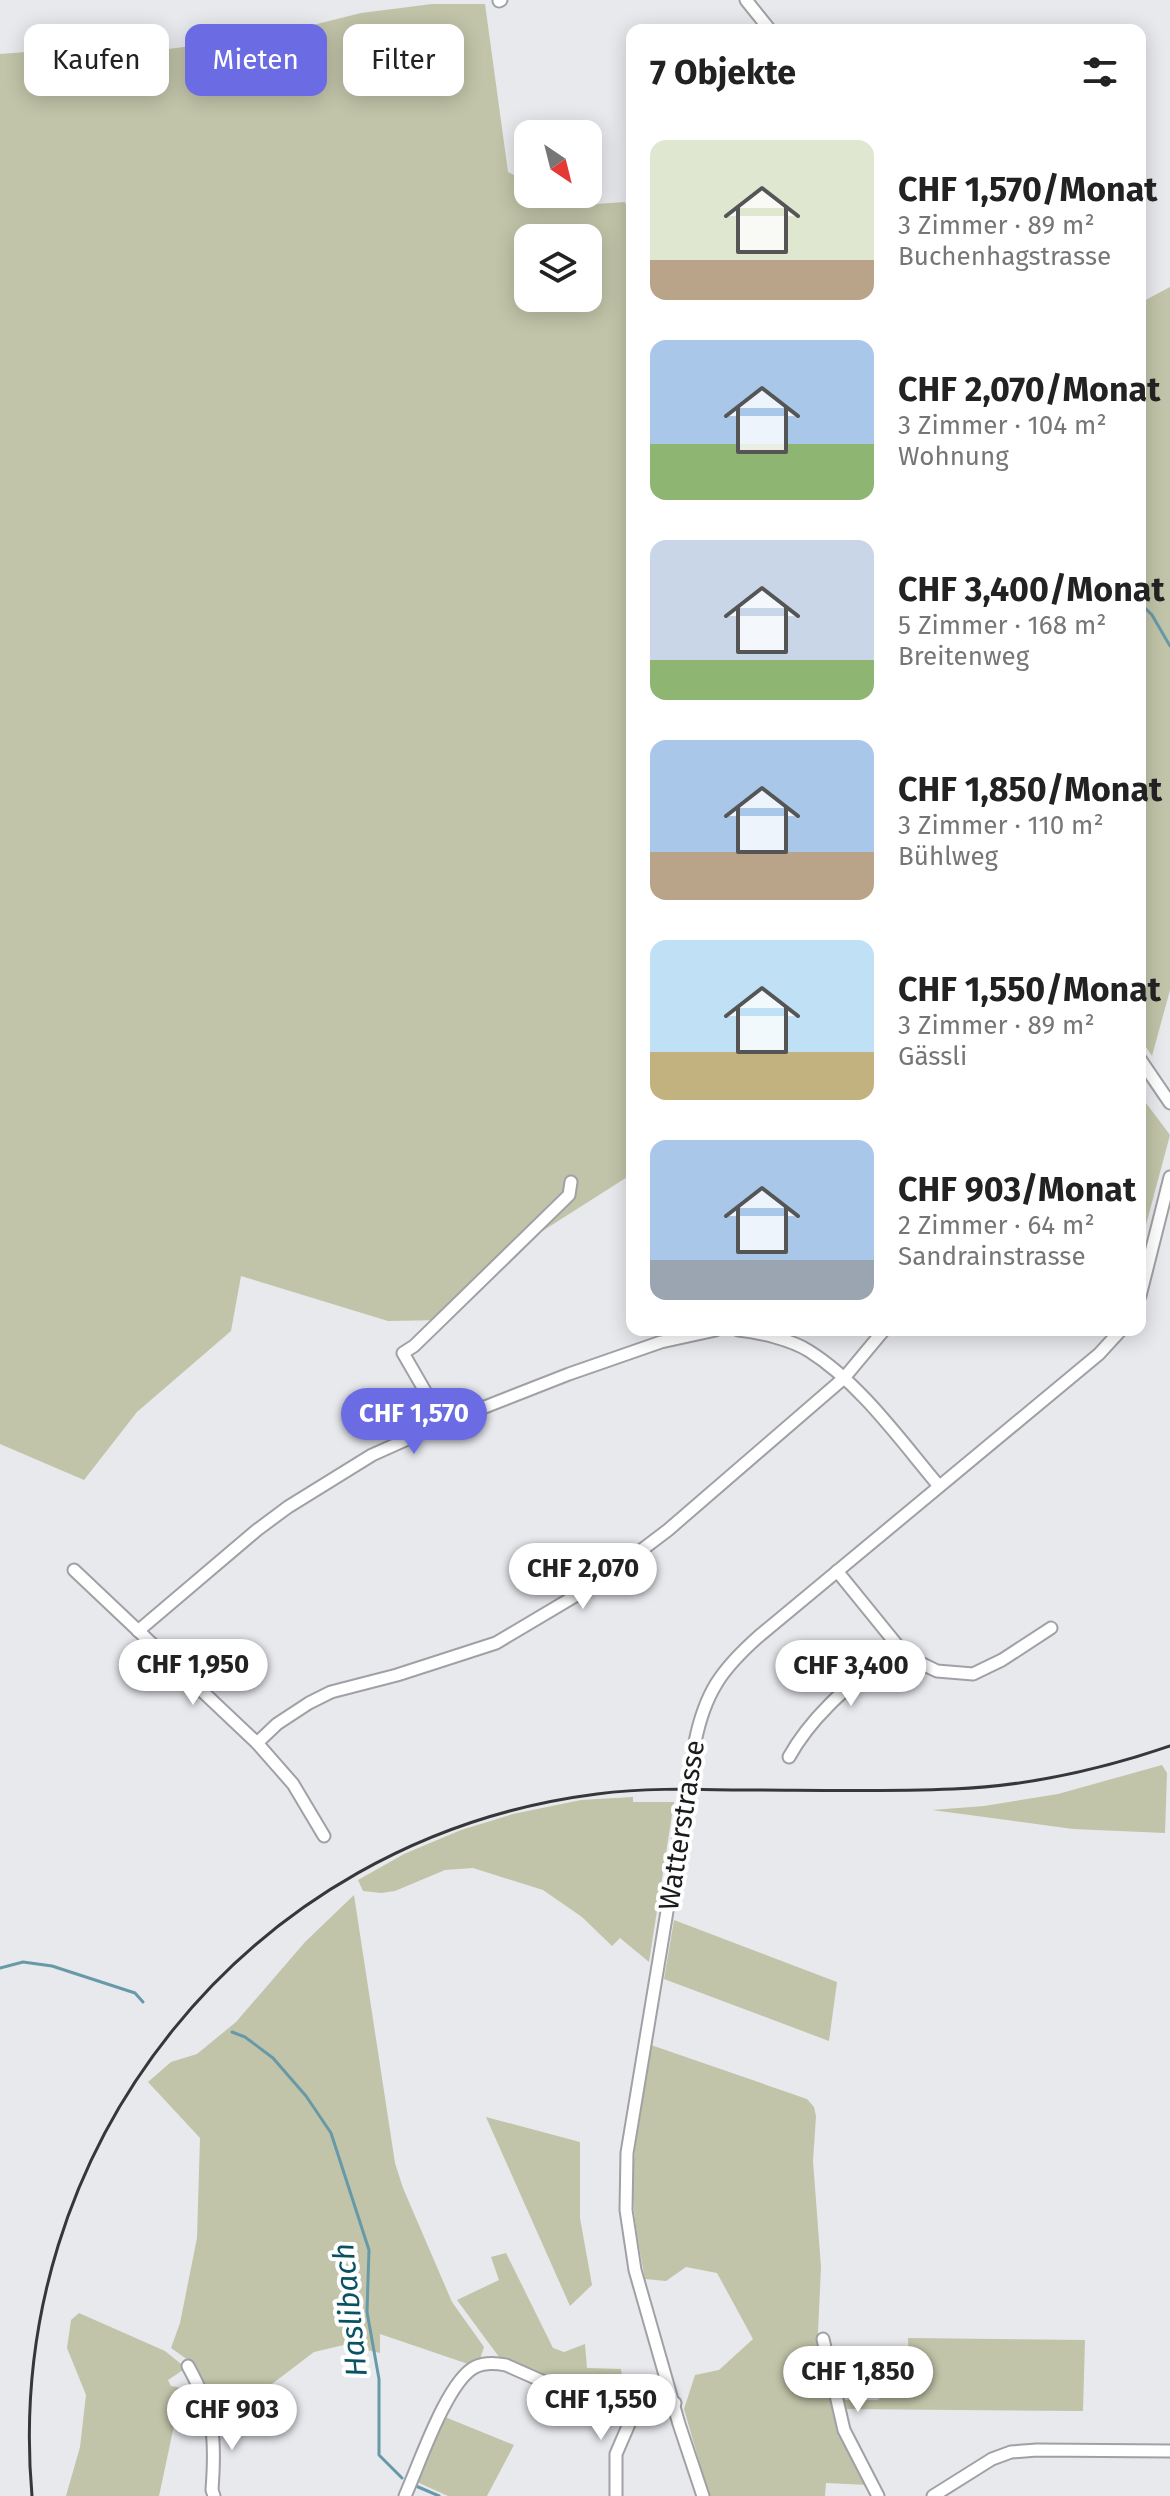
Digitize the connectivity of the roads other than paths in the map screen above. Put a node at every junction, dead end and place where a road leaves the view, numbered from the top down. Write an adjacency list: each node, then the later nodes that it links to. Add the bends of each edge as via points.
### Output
1 (746, 0): 2 (street)
2 (765, 24)
3 (1146, 1068): 4 (street)
4 (1170, 1103)
5 (1170, 1177): 7 (street)
6 (571, 1182): 13 (street, via 569,1195 403,1353)
7 (1146, 1272)
8 (688, 1336): 13 (street, via 569,1374)
9 (768, 1336): 12 (street, via 807,1349)
10 (879, 1336): 12 (street)
11 (1116, 1336): 14 (street, Watterstrasse)
12 (844, 1378): 14 (street); 20 (street, via 602,1580 496,1643 331,1692 277,1724)
13 (439, 1425): 18 (street, via 372,1455 288,1507)
14 (939, 1486): 16 (street, Watterstrasse)
15 (74, 1570): 18 (street)
16 (837, 1571): 19 (street); 25 (street, Watterstrasse, via 727,1667 704,1705 695,1742 627,2153 626,2210 635,2270)
17 (1051, 1628): 19 (street, via 973,1674 937,1671)
18 (138, 1631): 20 (street)
19 (897, 1646): 21 (street, via 824,1708)
20 (257, 1743): 22 (street, via 293,1784)
21 (789, 1757)
22 (324, 1836)
23 (823, 2339): 32 (street, via 844,2430)
24 (188, 2366): 28 (street, via 212,2425)
25 (675, 2403): 26 (street); 31 (street, Watterstrasse)
26 (629, 2414): 29 (street, via 610,2411 506,2365 476,2366 451,2392); 30 (street, via 616,2454)
27 (1170, 2451): 33 (street, via 1011,2452)
28 (214, 2496)
29 (405, 2496)
30 (616, 2496)
31 (703, 2496)
32 (878, 2496)
33 (933, 2496)

